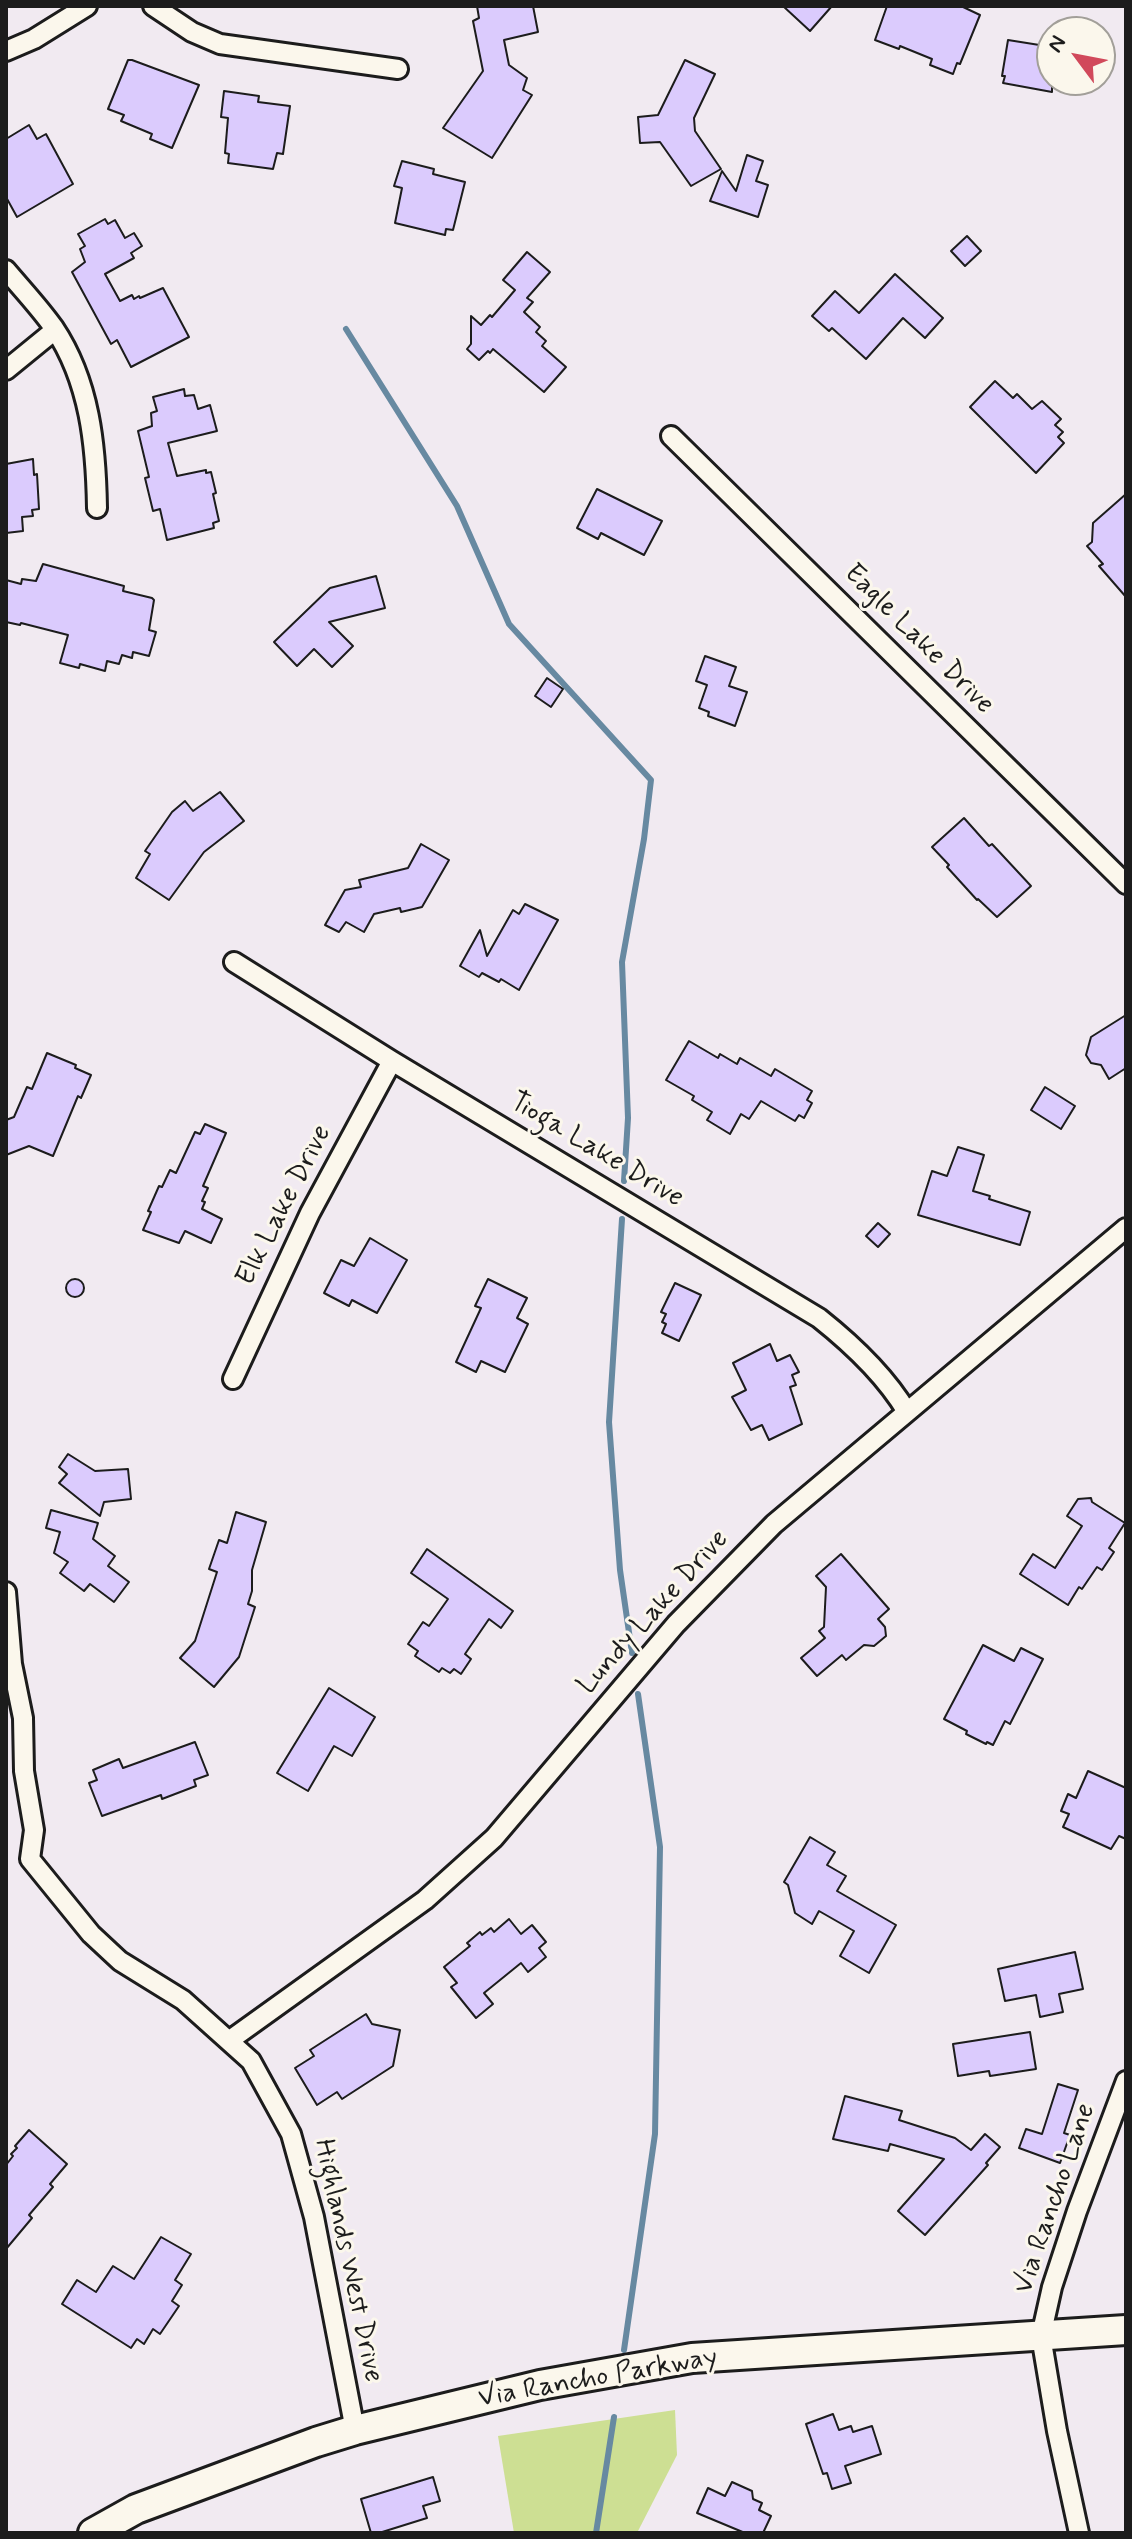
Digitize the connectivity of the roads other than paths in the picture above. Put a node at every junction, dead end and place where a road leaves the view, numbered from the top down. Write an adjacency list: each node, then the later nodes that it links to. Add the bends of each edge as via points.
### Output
1 (87, 6): 3 (street)
2 (153, 6): 4 (street, via 220,44)
3 (6, 51)
4 (398, 69)
5 (6, 270): 6 (street)
6 (55, 330): 7 (street); 9 (street, via 90,416)
7 (6, 370)
8 (671, 436): 10 (street, Eagle Lake Drive)
9 (97, 508)
10 (1126, 884)
11 (234, 962): 12 (street, Tioga Lake Drive)
12 (392, 1061): 14 (street, Elk Lake Drive, via 310,1213); 15 (street, Tioga Lake Drive, via 819,1318 850,1342)
13 (1126, 1228): 15 (street, Lundy Lake Drive)
14 (233, 1379)
15 (907, 1412): 17 (street, Lundy Lake Drive, via 774,1524 676,1624 494,1838 425,1900)
16 (6, 1592): 17 (street, Highlands West Drive, via 34,1830 30,1859 120,1961 183,2000)
17 (230, 2040): 21 (street, Highlands West Drive, via 251,2061 291,2134 314,2217)
18 (1126, 2081): 20 (street, Via Rancho Lane, via 1077,2211)
19 (1126, 2330): 20 (main road, Via Rancho Parkway)
20 (1041, 2336): 21 (main road, Via Rancho Parkway, via 692,2358 540,2385); 23 (street)
21 (355, 2430): 22 (main road, Via Rancho Parkway, via 136,2509)
22 (93, 2533)
23 (1079, 2533)

